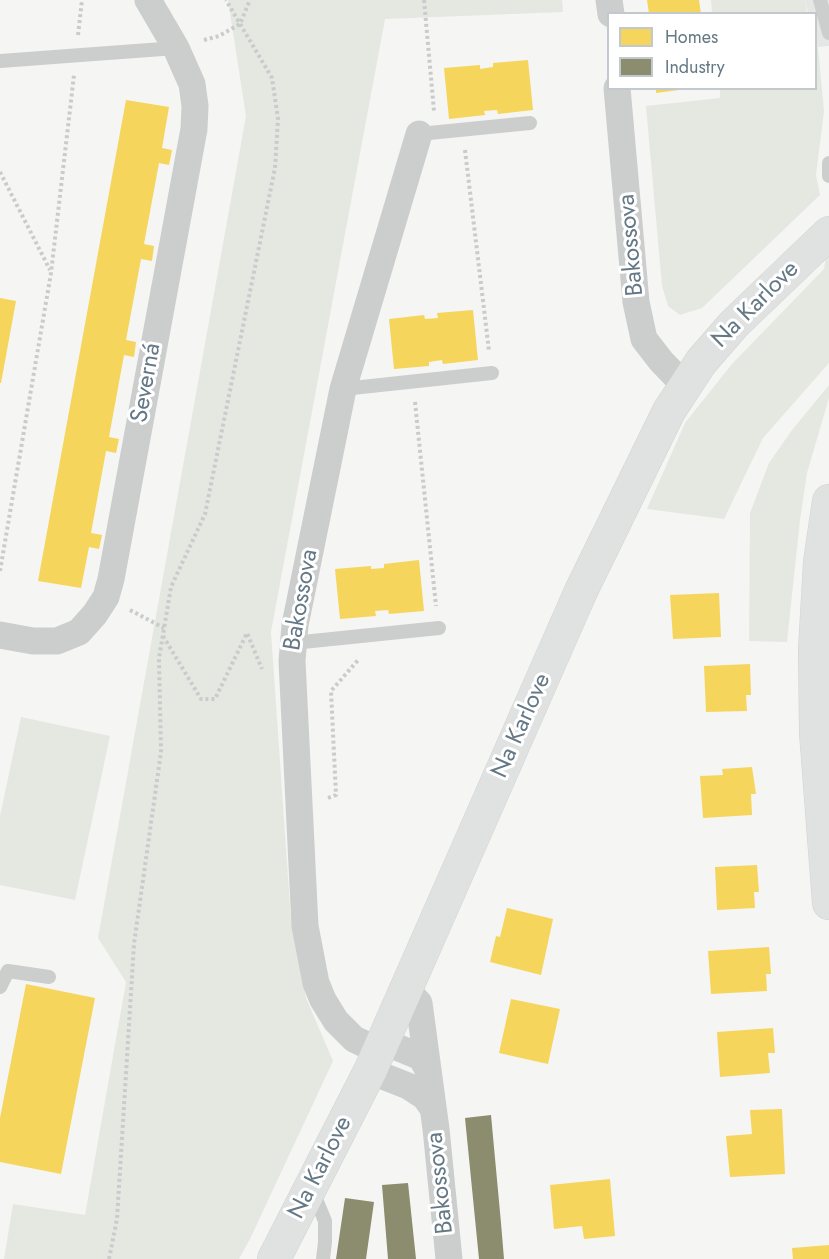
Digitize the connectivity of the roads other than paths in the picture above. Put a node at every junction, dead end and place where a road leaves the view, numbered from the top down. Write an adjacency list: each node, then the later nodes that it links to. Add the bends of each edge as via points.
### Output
1 (148, 0): 4 (street, Severná)
2 (820, 0): 3 (lane)
3 (829, 33)
4 (176, 48): 5 (lane); 17 (street, Severná, via 192,84 194,129 106,597 79,632 57,641)
5 (0, 61)
6 (617, 90): 13 (street, Bakossova, via 636,302 644,339)
7 (530, 123): 8 (lane)
8 (427, 134): 14 (street, Bakossova)
9 (829, 163): 10 (lane)
10 (829, 176)
11 (829, 233): 13 (street, Na Karlove, via 734,324)
12 (492, 373): 14 (lane)
13 (685, 386): 23 (street, Na Karlove, via 581,591)
14 (343, 389): 18 (street, Bakossova)
15 (829, 501): 19 (street, via 816,618)
16 (439, 628): 18 (lane)
17 (0, 635)
18 (293, 643): 24 (street, Bakossova, via 305,926 316,982 336,1021)
19 (823, 733): 20 (street)
20 (829, 903)
21 (49, 977): 22 (lane, via 8,970)
22 (0, 987)
23 (406, 990): 24 (street, Na Karlove); 25 (street, Bakossova, via 419,1003)
24 (378, 1055): 25 (street, Bakossova, via 421,1057); 26 (street, Bakossova); 27 (street, Na Karlove)
25 (427, 1068): 26 (street, Bakossova)
26 (432, 1107): 30 (street, Bakossova)
27 (312, 1189): 28 (street, Na Karlove); 29 (lane, via 325,1221)
28 (274, 1259)
29 (323, 1259)
30 (449, 1259)

